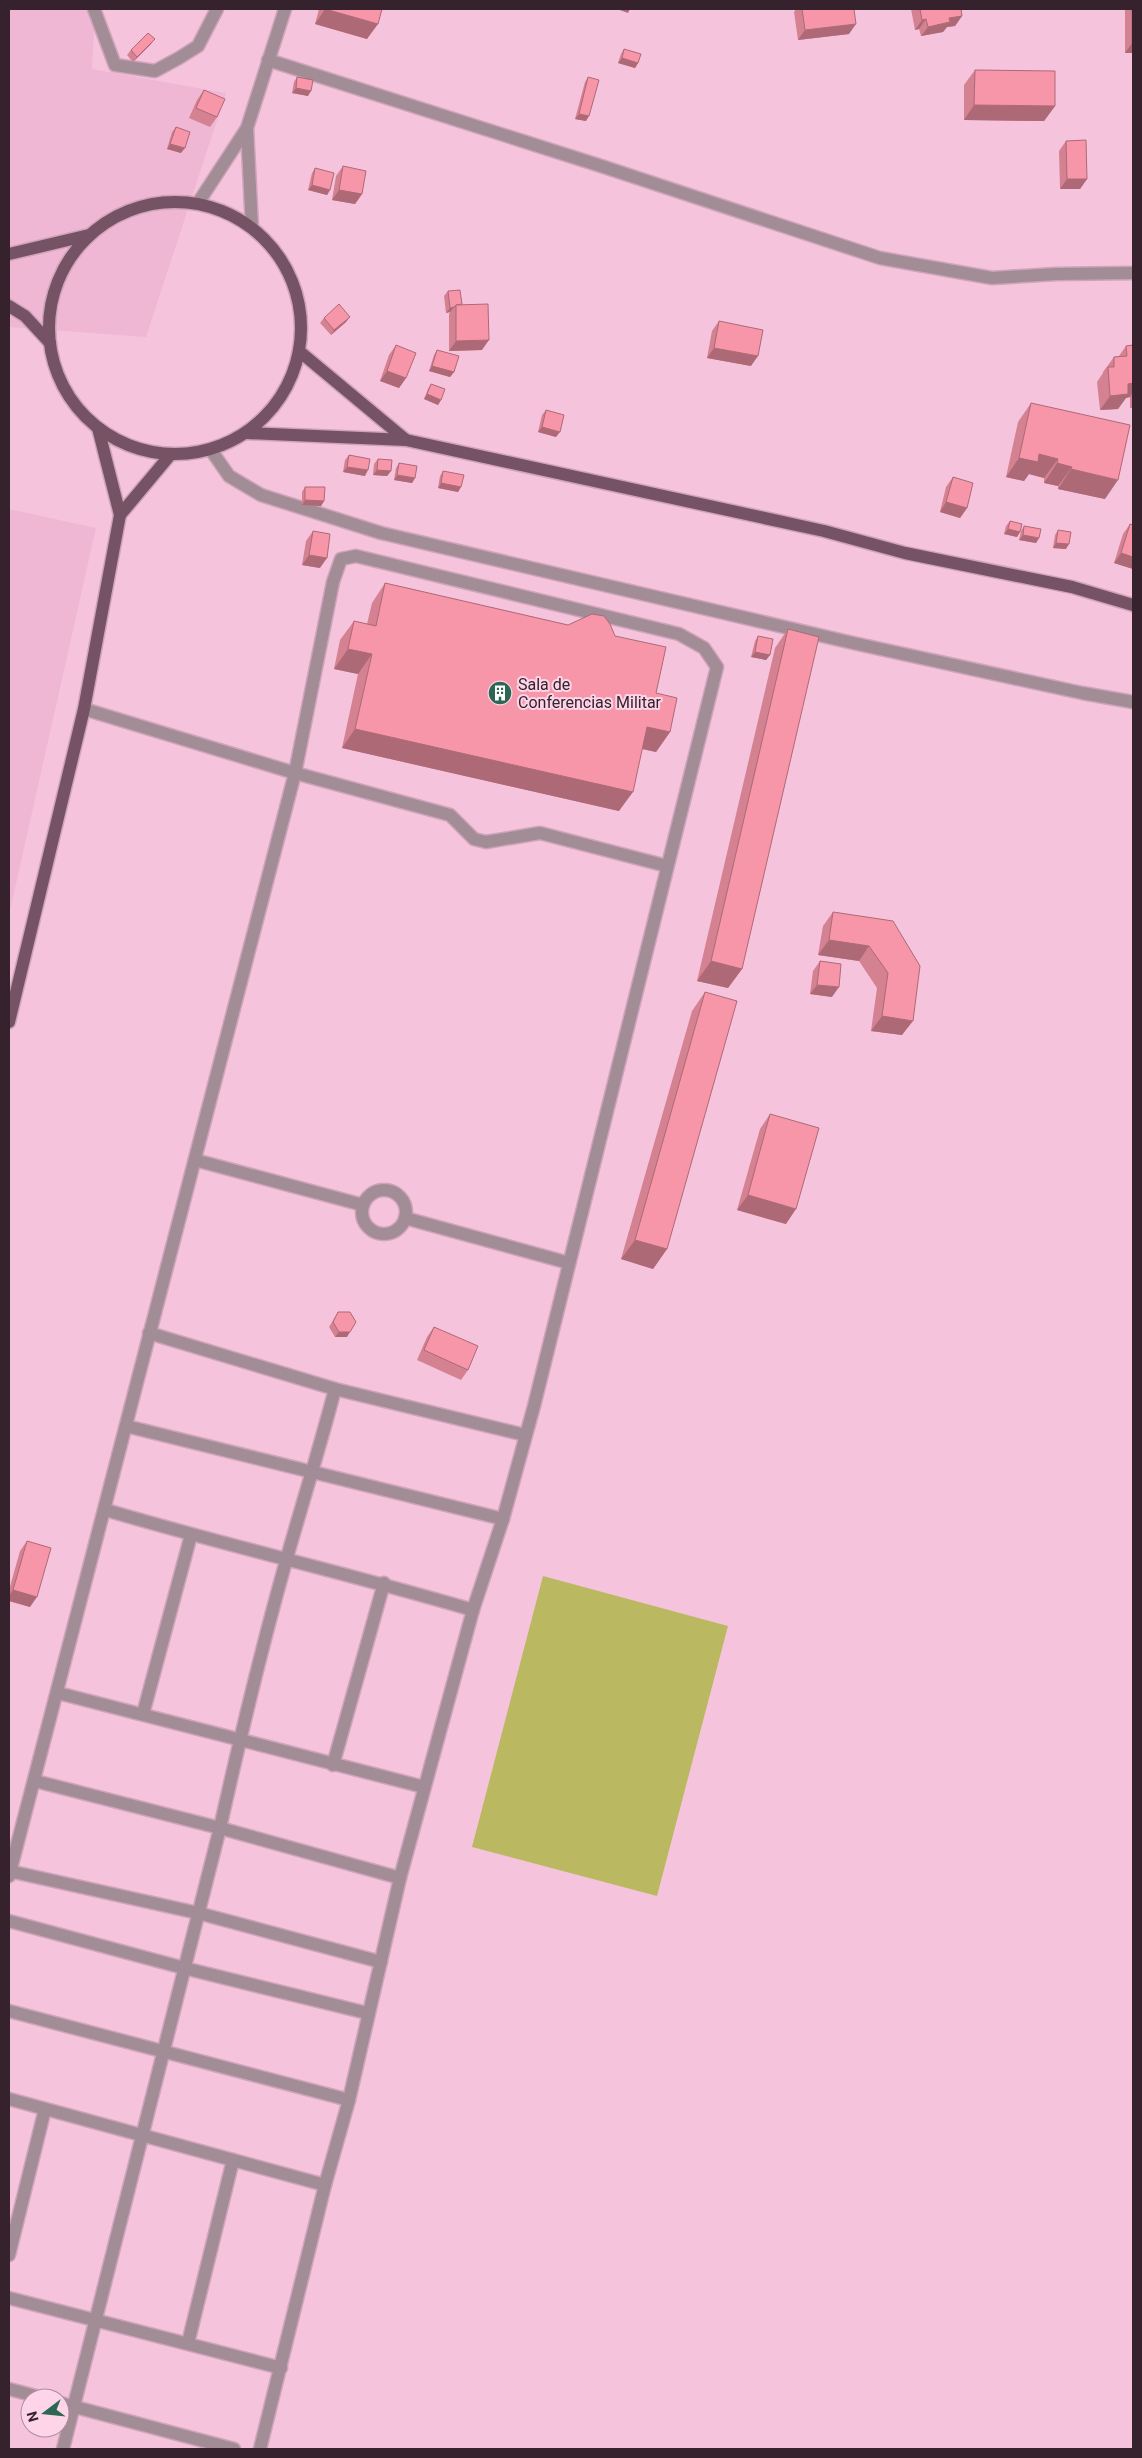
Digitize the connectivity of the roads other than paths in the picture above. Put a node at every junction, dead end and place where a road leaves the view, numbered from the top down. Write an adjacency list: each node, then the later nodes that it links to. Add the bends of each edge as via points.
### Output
1 (94, 9): 2 (street, via 114,65 155,71 198,46)
2 (217, 9)
3 (285, 9): 4 (street)
4 (268, 60): 5 (street); 10 (street, via 880,258 992,278)
5 (248, 128): 6 (street); 7 (street)
6 (198, 203): 7 (main road, via 236,217); 8 (main road, via 179,201 140,206 121,213)
7 (252, 228): 13 (main road, via 271,246 289,274 300,312)
8 (89, 235): 9 (main road); 12 (main road, via 64,266 56,285 49,324)
9 (9, 254)
10 (1133, 273)
11 (9, 306): 12 (main road, via 25,316)
12 (50, 343): 14 (main road, via 54,363 66,390)
13 (299, 351): 15 (main road, via 286,389 262,420); 16 (main road)
14 (98, 428): 18 (main road, via 133,447); 19 (main road)
15 (246, 433): 16 (main road); 17 (main road)
16 (406, 440): 20 (main road, via 799,526 905,553 1072,587)
17 (210, 450): 18 (main road); 21 (street, via 229,476 261,495 381,533 853,644)
18 (171, 454): 19 (main road)
19 (120, 515): 22 (main road)
20 (1133, 605)
21 (1133, 702)
22 (84, 709): 23 (street); 25 (main road)
23 (295, 773): 24 (street, via 450,814 474,839 486,842 540,834); 24 (street, via 333,582 341,559 356,556 679,634 704,648 717,667); 26 (street)
24 (667, 866): 29 (street)
25 (9, 1022)
26 (195, 1160): 27 (street); 30 (street)
27 (363, 1206): 28 (street, via 364,1222 378,1233 394,1232); 28 (street, via 375,1191 394,1192 406,1206)
28 (405, 1218): 29 (street)
29 (568, 1263): 33 (street)
30 (149, 1333): 31 (street); 32 (street)
31 (335, 1389): 33 (street); 34 (street)
32 (126, 1426): 34 (street); 35 (street)
33 (525, 1435): 36 (street)
34 (313, 1472): 36 (street); 38 (street)
35 (106, 1510): 37 (street); 41 (street)
36 (503, 1519): 40 (street)
37 (191, 1535): 38 (street); 42 (street)
38 (286, 1560): 39 (street); 43 (street)
39 (384, 1583): 40 (street); 44 (street)
40 (473, 1610): 46 (street)
41 (58, 1694): 42 (street); 45 (street)
42 (144, 1714): 43 (street)
43 (239, 1740): 44 (street); 47 (street)
44 (332, 1765): 46 (street)
45 (34, 1781): 47 (street); 48 (street)
46 (424, 1787): 49 (street)
47 (220, 1828): 49 (street); 50 (street)
48 (9, 1873): 50 (street)
49 (400, 1878): 52 (street)
50 (198, 1913): 52 (street); 53 (street)
51 (9, 1921): 53 (street)
52 (381, 1962): 55 (street)
53 (184, 1968): 55 (street); 56 (street)
54 (9, 2011): 56 (street)
55 (367, 2013): 58 (street)
56 (162, 2052): 58 (street); 60 (street)
57 (9, 2099): 59 (street)
58 (349, 2100): 62 (street)
59 (45, 2109): 60 (street); 63 (street)
60 (142, 2136): 61 (street); 65 (street)
61 (233, 2160): 62 (street); 66 (street)
62 (325, 2185): 67 (street)
63 (9, 2255)
64 (9, 2298): 65 (street)
65 (94, 2320): 66 (street); 69 (street)
66 (188, 2342): 67 (street)
67 (281, 2368): 72 (street)
68 (70, 2405): 69 (street)
69 (73, 2406): 70 (street); 71 (street)
70 (63, 2449)
71 (234, 2449)
72 (260, 2449)

